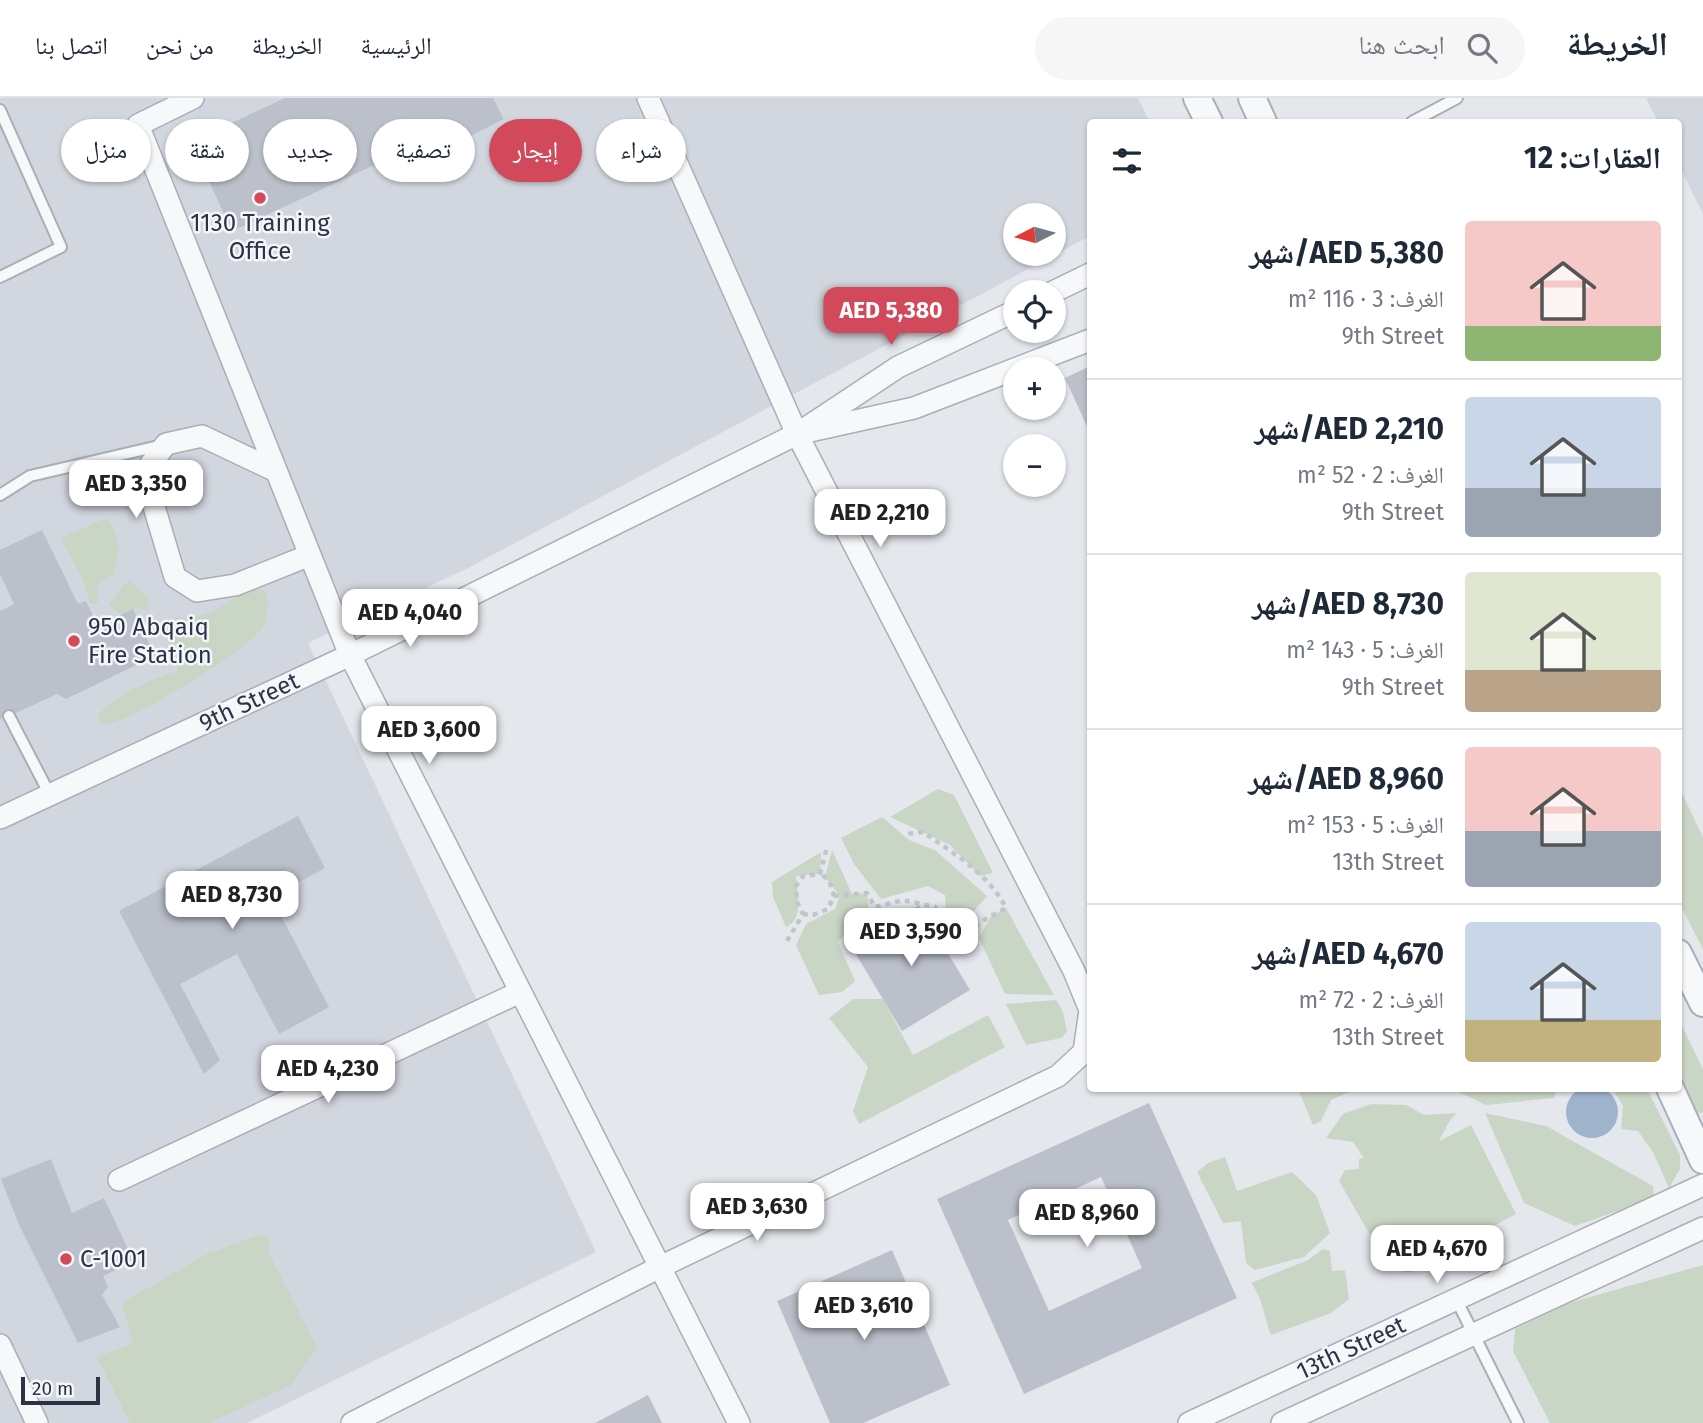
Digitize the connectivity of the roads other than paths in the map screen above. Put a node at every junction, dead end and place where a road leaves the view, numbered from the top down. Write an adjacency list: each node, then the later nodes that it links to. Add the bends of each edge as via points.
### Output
1 (193, 98): 15 (street, via 138,125)
2 (648, 98): 13 (street)
3 (1252, 98): 6 (street)
4 (1457, 98): 7 (lane)
5 (0, 110): 9 (lane, via 61,247)
6 (1262, 119)
7 (1418, 119)
8 (1087, 275): 10 (street)
9 (0, 277)
10 (1066, 286)
11 (1003, 317): 13 (street, via 898,366)
12 (1087, 341): 13 (street, via 914,408)
13 (797, 434): 18 (street, 9th Street); 24 (street)
14 (166, 444): 15 (street, via 202,436); 16 (lane, via 30,476); 17 (street, via 144,473 176,577 197,591 235,585)
15 (276, 471): 17 (street)
16 (0, 495)
17 (310, 555): 18 (street)
18 (349, 655): 20 (street, 9th Street); 23 (street)
19 (9, 716): 20 (lane)
20 (50, 795): 21 (street, 9th Street)
21 (0, 818)
22 (1682, 961): 25 (street)
23 (520, 992): 29 (street); 32 (street)
24 (1087, 1003)
25 (1703, 1003)
26 (1087, 1031): 32 (street, via 1084,1052 1058,1076)
27 (1672, 1092): 28 (street)
28 (1703, 1160)
29 (119, 1180)
30 (1703, 1185): 33 (street, 13th Street)
31 (1703, 1228): 34 (street, 13th Street)
32 (660, 1267): 37 (street); 38 (street)
33 (1456, 1299): 34 (lane); 39 (street, 13th Street)
34 (1474, 1334): 40 (street, 13th Street); 41 (lane)
35 (0, 1345): 36 (street)
36 (37, 1423)
37 (352, 1423)
38 (739, 1423)
39 (1189, 1423)
40 (1282, 1423)
41 (1518, 1423)

